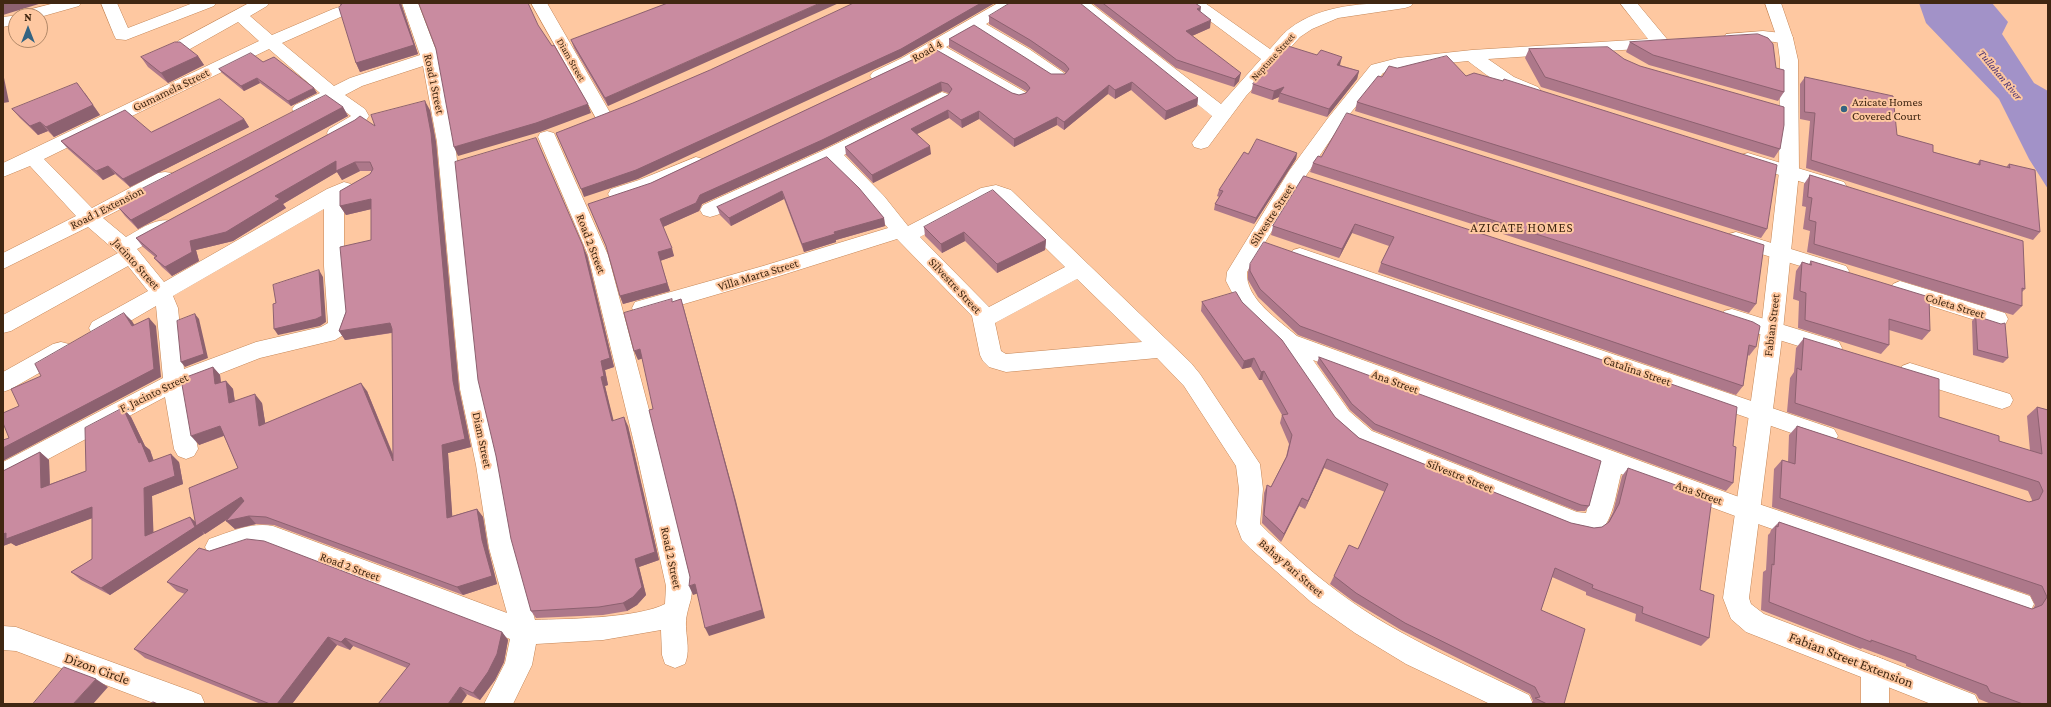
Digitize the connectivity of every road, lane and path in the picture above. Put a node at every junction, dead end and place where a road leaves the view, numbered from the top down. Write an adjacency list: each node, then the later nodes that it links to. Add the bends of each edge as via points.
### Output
1 (74, 3): 14 (street)
2 (109, 3): 3 (street, via 122,35 126,35)
3 (208, 3)
4 (261, 3): 17 (street)
5 (410, 3): 28 (street, Road 1 Street)
6 (539, 3): 39 (street, Diam Street, via 570,42)
7 (1008, 3): 18 (street, Road 4)
8 (1080, 3): 37 (street)
9 (1194, 3): 29 (street)
10 (1318, 3): 16 (street)
11 (1405, 3): 16 (street, Neptune Street)
12 (1628, 3): 23 (street)
13 (1773, 3): 19 (street, Fabian Street)
14 (48, 10)
15 (339, 12): 22 (street, Gumamela Street)
16 (1337, 14): 29 (street, Neptune Street, via 1304,26)
17 (239, 15): 22 (street); 24 (street)
18 (974, 24): 25 (street, Road 4); 31 (street)
19 (1785, 38): 20 (street, via 1763,36); 50 (street, Fabian Street, via 1789,60 1783,110)
20 (1712, 39)
21 (1683, 41): 23 (street, Silvestre Street)
22 (270, 42): 33 (street); 46 (street, Gumamela Street)
23 (1661, 42): 26 (street, Silvestre Street)
24 (184, 45)
25 (934, 47): 32 (street, Road 4); 34 (street)
26 (1606, 47): 27 (street, Silvestre Street); 30 (street)
27 (1472, 55): 35 (street, via 1507,82); 60 (street, Silvestre Street, via 1398,63 1377,69 1348,117 1304,179)
28 (430, 58): 33 (street, via 356,82); 47 (street, Road 1 Street, via 446,142)
29 (1271, 58): 37 (street, Neptune Street)
30 (1626, 63)
31 (1058, 77)
32 (866, 82)
33 (332, 94): 38 (street); 41 (street, via 360,113 360,116 353,124)
34 (1018, 96)
35 (1548, 96)
36 (942, 98): 45 (street)
37 (1223, 115): 42 (street, Neptune Street)
38 (289, 116)
39 (604, 116)
40 (547, 137): 54 (street, Road 2 Street)
41 (318, 142)
42 (1201, 143)
43 (1729, 153): 50 (street)
44 (714, 154): 54 (street, via 646,185)
45 (831, 154): 55 (street); 58 (street, Silvestre Street, via 864,186)
46 (32, 157): 49 (street, Gumamela Street); 56 (street, Jacinto Street)
47 (455, 165): 91 (street, Diam Street, via 471,389 502,548)
48 (182, 170): 56 (street, Road 1 Extension)
49 (3, 171)
50 (1789, 172): 52 (street); 62 (street, Fabian Street)
51 (360, 180): 53 (street)
52 (1857, 193)
53 (334, 194): 67 (street); 78 (street, F. Jacinto Street, via 337,328 327,334 256,350)
54 (591, 203): 69 (street, Road 2 Street, via 598,255)
55 (710, 210)
56 (89, 216): 61 (street, Jacinto Street); 63 (street, Road 1 Extension)
57 (180, 217): 61 (street)
58 (904, 234): 64 (street, Villa Marta Street, via 982,195 999,191); 69 (street, Villa Marta Street); 71 (street, Silvestre Street, via 978,307)
59 (1720, 234): 62 (street)
60 (1256, 239): 74 (street, Silvestre Street, via 1237,272 1236,281 1248,304); 81 (street, Catalina Street)
61 (128, 251): 67 (street, Jacinto Street); 72 (street)
62 (1780, 253): 65 (street); 73 (street, Fabian Street)
63 (3, 262)
64 (1080, 268): 71 (street); 75 (street, Bahay Pari Street)
65 (1855, 276)
66 (1885, 285): 70 (street, Coleta Street)
67 (162, 292): 78 (street, Jacinto Street, via 167,308); 79 (street)
68 (1712, 310): 73 (street)
69 (615, 316): 90 (street, Road 2 Street, via 679,586 679,602)
70 (1997, 318)
71 (984, 319): 75 (street, Silvestre Street, via 991,354 997,360 1006,363)
72 (3, 325)
73 (1772, 330): 76 (street); 81 (street, Fabian Street)
74 (1289, 342): 84 (street, Ana Street); 84 (street, Silvestre Street, via 1342,418 1364,438 1575,522 1589,525 1597,519)
75 (1161, 349): 97 (street, Bahay Pari Street, via 1192,380 1248,464 1251,489 1248,524 1251,532 1260,541 1320,594 1364,624 1416,655)
76 (1846, 353)
77 (1891, 366): 80 (street)
78 (174, 382): 83 (street, Jacinto Street); 85 (street, F. Jacinto Street)
79 (3, 383)
80 (2002, 400)
81 (1760, 414): 82 (street, Catalina Street); 86 (street, Fabian Street)
82 (1849, 443)
83 (186, 449)
84 (1612, 462): 86 (street, Ana Street)
85 (3, 473)
86 (1747, 510): 88 (street, Ana Street); 89 (street, Fabian Street, via 1736,598)
87 (218, 547): 91 (street, Road 2 Street, via 262,534 276,537)
88 (2021, 604)
89 (1740, 611): 94 (street, Fabian Street Extension, via 1755,623)
90 (674, 612): 91 (street, Road 2 Street, via 665,618 606,628); 93 (street)
91 (525, 632): 96 (street, Diam Street, via 518,665)
92 (3, 638): 95 (street, Dizon Circle, via 16,639)
93 (675, 655)
94 (1875, 669): 98 (street); 99 (street, Fabian Street Extension)
95 (191, 704)
96 (498, 704)
97 (1519, 704)
98 (1874, 704)
99 (1965, 704)

